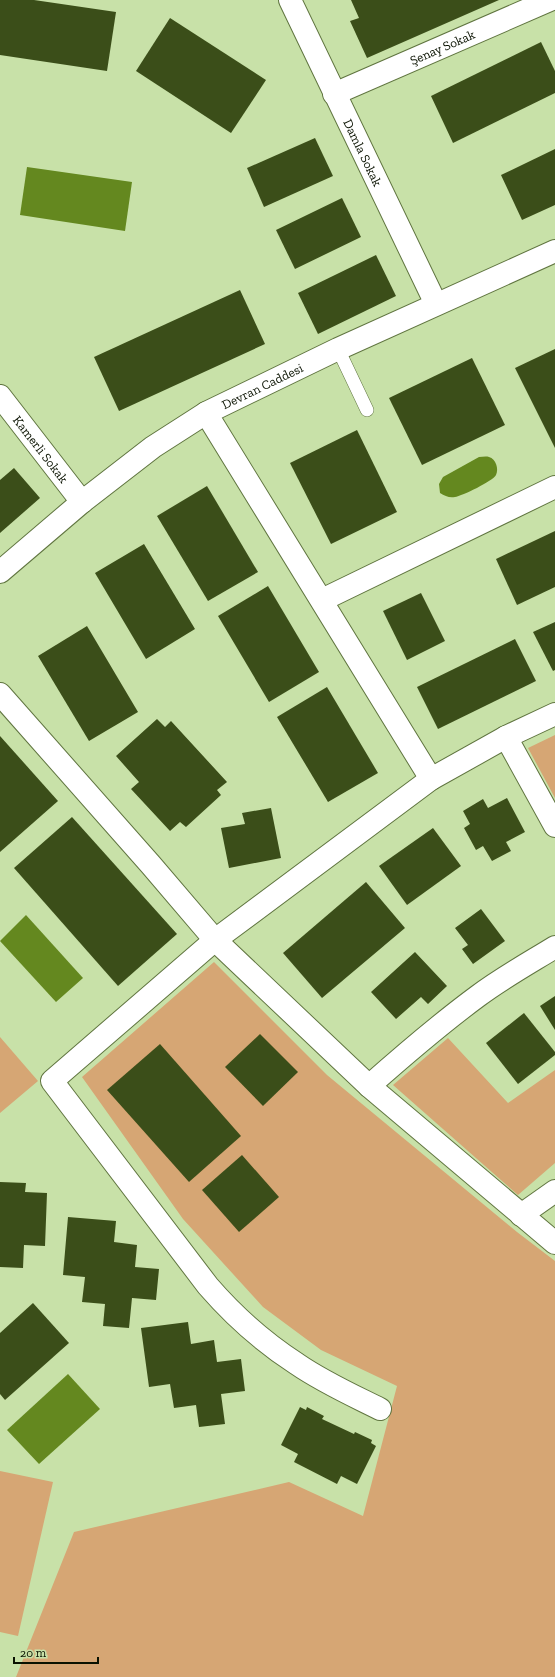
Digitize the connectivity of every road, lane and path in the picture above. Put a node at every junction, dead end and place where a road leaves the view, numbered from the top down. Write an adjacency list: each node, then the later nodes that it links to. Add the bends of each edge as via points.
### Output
1 (290, 0): 3 (street, Damla Sokak)
2 (550, 0): 3 (street, Şenay Sokak)
3 (334, 94): 5 (street, Damla Sokak)
4 (555, 251): 5 (street, Devran Caddesi)
5 (436, 304): 6 (street, Devran Caddesi)
6 (338, 349): 8 (lane); 9 (street, Devran Caddesi)
7 (0, 396): 11 (street, Kamerli Sokak)
8 (367, 410)
9 (206, 413): 11 (street, Devran Caddesi, via 153,447); 13 (street)
10 (555, 487): 13 (street)
11 (82, 502): 12 (street, Devran Caddesi)
12 (0, 572)
13 (322, 600): 17 (street)
14 (0, 694): 19 (street)
15 (555, 714): 16 (street)
16 (506, 737): 17 (street); 18 (street)
17 (431, 779): 19 (street)
18 (555, 826)
19 (215, 940): 21 (street); 25 (street, via 52,1081 226,1307 245,1325 297,1364 326,1382)
20 (555, 947): 21 (street, via 478,996)
21 (369, 1086): 23 (street)
22 (555, 1191): 23 (street)
23 (521, 1215): 24 (street)
24 (555, 1243)
25 (380, 1409)

